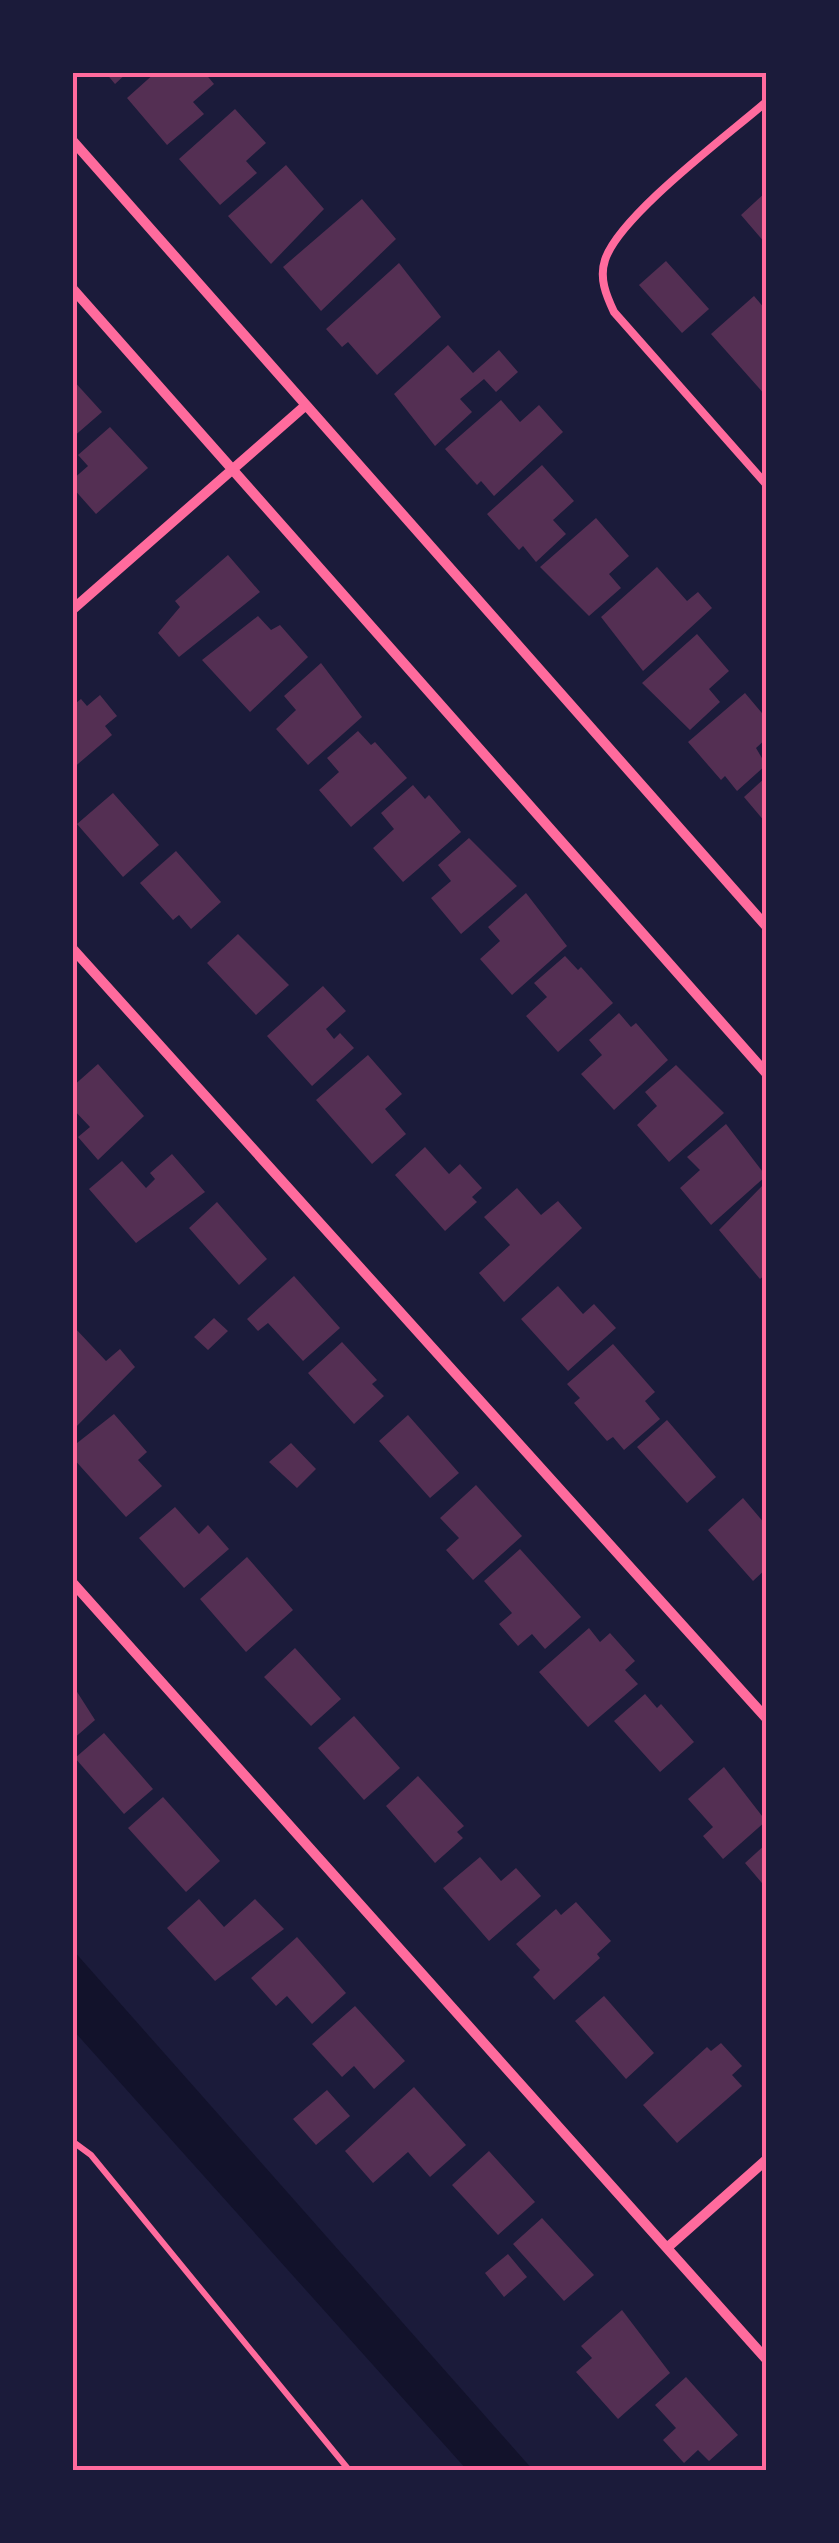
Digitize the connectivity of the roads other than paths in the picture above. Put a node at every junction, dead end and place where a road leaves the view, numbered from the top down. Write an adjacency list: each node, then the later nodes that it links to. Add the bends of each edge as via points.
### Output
1 (766, 102): 6 (lane, via 622,230 602,278 614,312)
2 (72, 140): 4 (street)
3 (72, 288): 5 (street)
4 (306, 404): 5 (street); 8 (street)
5 (232, 470): 7 (street); 10 (street)
6 (766, 484)
7 (72, 610)
8 (766, 926)
9 (72, 948): 12 (street)
10 (766, 1073)
11 (72, 1582): 14 (street)
12 (766, 1718)
13 (766, 2160): 14 (street)
14 (668, 2248): 15 (street)
15 (766, 2359)

